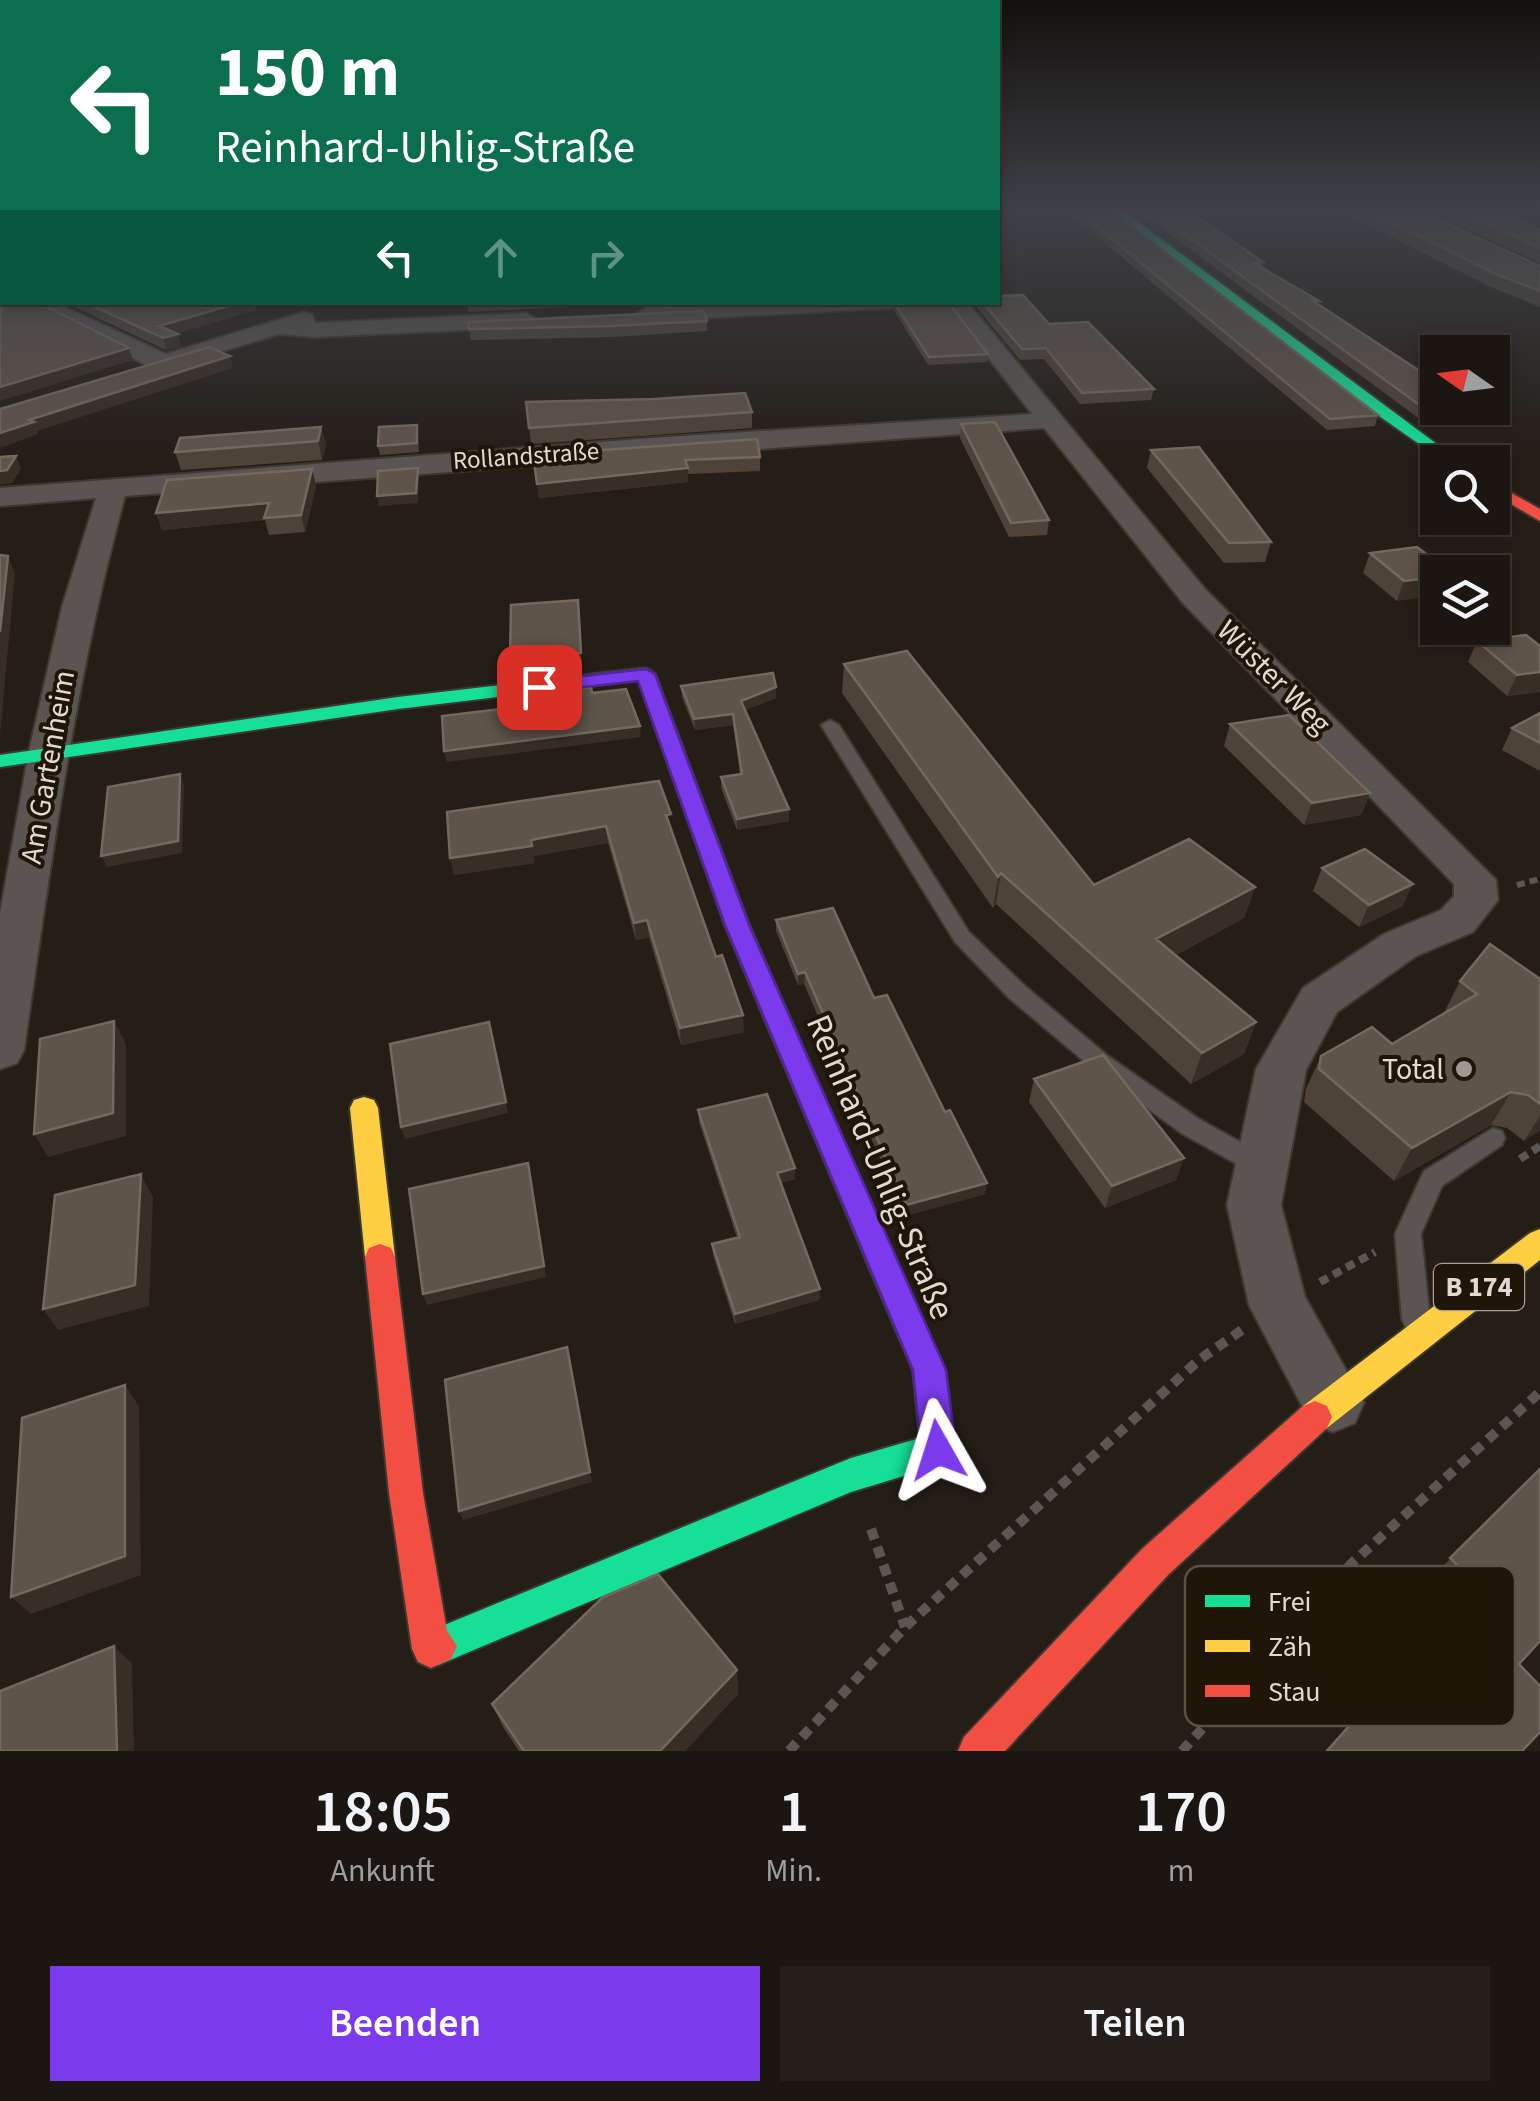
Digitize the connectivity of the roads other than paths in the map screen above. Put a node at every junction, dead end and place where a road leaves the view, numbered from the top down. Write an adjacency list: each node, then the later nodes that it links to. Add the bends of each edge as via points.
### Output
1 (1222, 292): 12 (street)
2 (42, 305): 9 (street)
3 (347, 305): 8 (street)
4 (830, 305): 6 (street)
5 (957, 305): 11 (street, Wüster Weg)
6 (619, 315)
7 (540, 320): 8 (street)
8 (277, 327): 9 (street)
9 (164, 362): 10 (street)
10 (127, 374)
11 (1052, 420): 13 (street, Rollandstraße); 23 (street, Wüster Weg, via 1194,596 1475,880 1476,900 1457,920 1400,945 1320,1000 1281,1069)
12 (1430, 445)
13 (112, 488): 14 (street, Rollandstraße); 18 (street, Am Gartenheim, via 78,606)
14 (0, 497)
15 (1510, 497): 16 (street)
16 (1540, 516)
17 (830, 726): 23 (lane, via 962,937 1100,1062 1190,1126)
18 (48, 752): 19 (street, Reinhard-Uhlig-Straße); 20 (street, Am Gartenheim); 21 (street, Reinhard-Uhlig-Straße, via 646,674 737,925 930,1370 938,1450 852,1474 431,1648 406,1493)
19 (0, 761)
20 (0, 1050)
21 (364, 1108)
22 (1493, 1138): 25 (lane, via 1433,1179 1408,1234)
23 (1262, 1166): 26 (street, via 1254,1205 1278,1305)
24 (1540, 1242): 25 (street, B 174)
25 (1417, 1332): 26 (street, B 174)
26 (1333, 1402): 27 (street, B 174, via 1182,1536)
27 (978, 1751)

